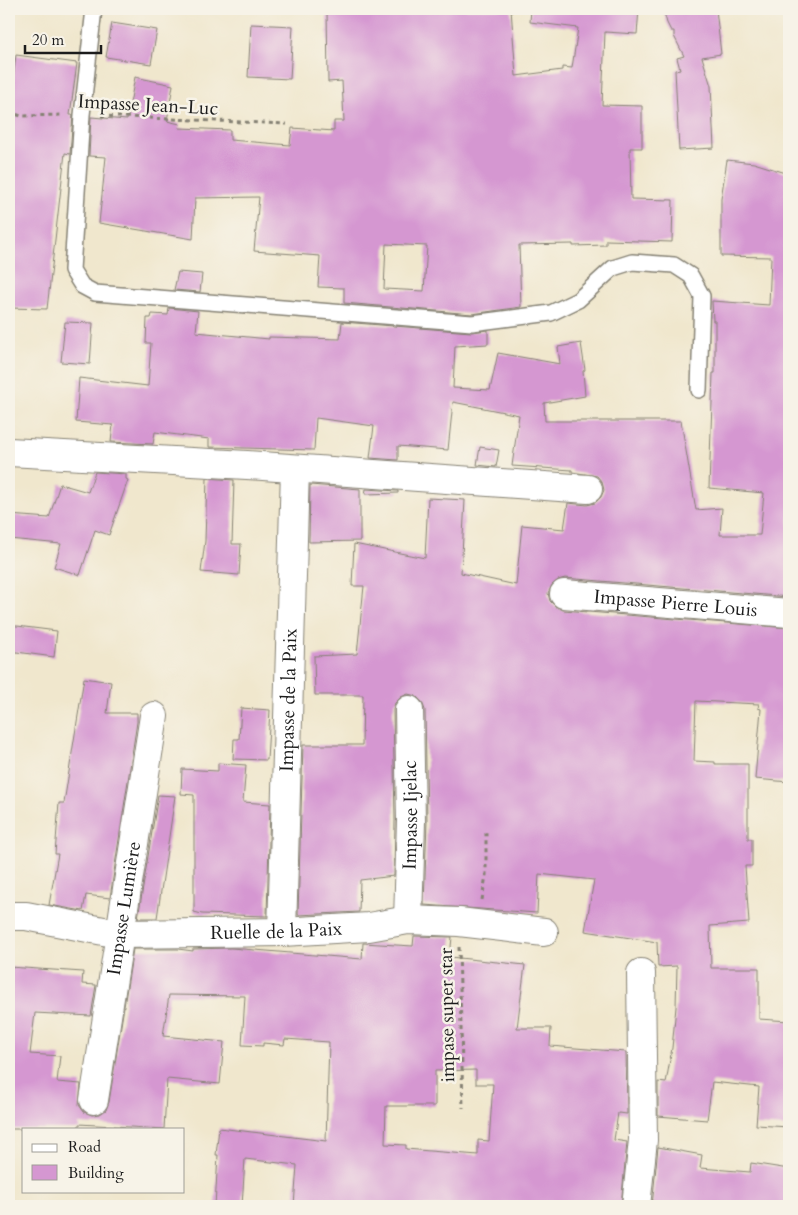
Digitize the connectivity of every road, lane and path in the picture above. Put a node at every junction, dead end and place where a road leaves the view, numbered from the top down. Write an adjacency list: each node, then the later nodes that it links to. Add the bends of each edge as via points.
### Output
1 (94, 9): 3 (lane)
2 (9, 112): 3 (path, Impasse Jean-Luc, via 21,116)
3 (82, 115): 4 (path, Impasse Jean-Luc); 5 (lane, via 72,270 82,286 95,293 472,323 551,313 578,300 612,268 632,262 674,265 691,276 702,296)
4 (287, 124)
5 (699, 390)
6 (9, 452): 7 (street)
7 (295, 468): 8 (street); 17 (street, Impasse de la Paix)
8 (588, 489)
9 (564, 594): 10 (street, Impasse Pierre Louis)
10 (789, 613)
11 (409, 710): 15 (street, Impasse Ijelac)
12 (154, 716): 19 (street, Impasse Lumière)
13 (486, 831): 16 (path, impase super star, via 486,875)
14 (9, 916): 19 (street, Ruelle de la Paix, via 26,916)
15 (408, 920): 16 (street, Ruelle de la Paix); 17 (street, Ruelle de la Paix, via 369,927)
16 (469, 924): 18 (street, Ruelle de la Paix); 22 (path, impase super star)
17 (282, 932): 19 (street, Ruelle de la Paix)
18 (544, 932)
19 (119, 934): 21 (street, Impasse Lumière)
20 (641, 973): 23 (street, via 643,1140)
21 (94, 1100)
22 (463, 1108)
23 (636, 1206)

